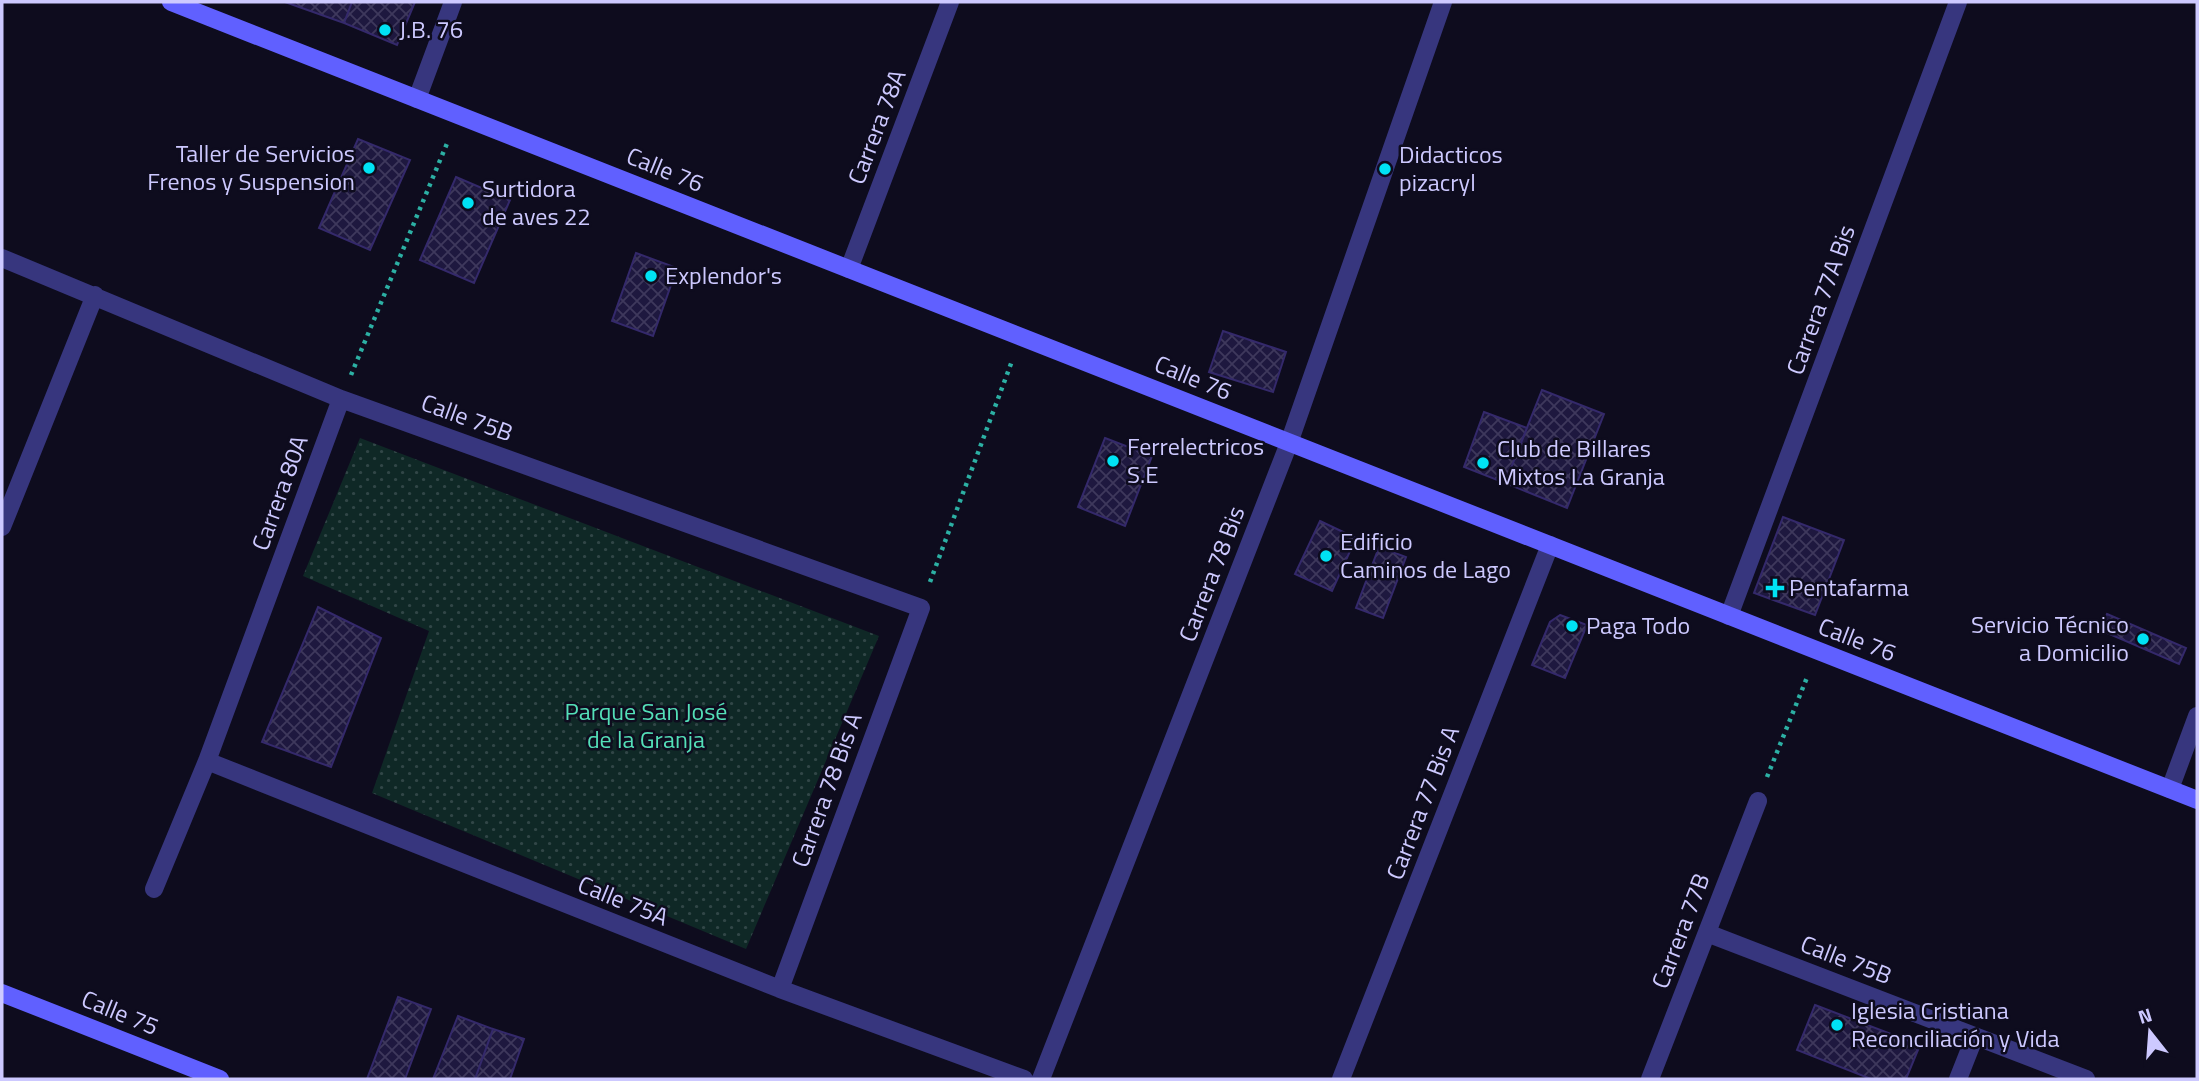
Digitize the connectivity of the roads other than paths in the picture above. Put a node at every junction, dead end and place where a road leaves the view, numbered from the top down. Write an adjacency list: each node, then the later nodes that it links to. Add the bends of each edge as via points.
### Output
1 (171, 2): 6 (street, Calle 76)
2 (453, 2): 6 (street)
3 (950, 2): 8 (street, Carrera 78A)
4 (1443, 2): 11 (street, Carrera 78 Bis)
5 (1958, 2): 15 (street, Carrera 77A Bis)
6 (417, 99): 8 (street, Calle 76)
7 (2, 258): 9 (street, Calle 75B)
8 (849, 269): 11 (street, Calle 76)
9 (95, 295): 10 (street, Calle 75B); 12 (street)
10 (341, 399): 14 (street, Calle 75B); 17 (street, Carrera 80A)
11 (1289, 443): 13 (street, Calle 76); 28 (street, Carrera 78 Bis)
12 (2, 527)
13 (1550, 545): 15 (street, Calle 76); 29 (street, Carrera 77 Bis A)
14 (921, 608): 23 (street, Carrera 78 Bis A)
15 (1729, 616): 18 (street, Calle 76)
16 (2197, 716): 18 (street)
17 (207, 761): 21 (street, Carrera 80A); 23 (street, Calle 75A)
18 (2170, 789): 19 (street, Calle 76)
19 (2197, 800)
20 (1758, 801): 22 (street, Carrera 77B)
21 (154, 889)
22 (1707, 933): 25 (street, Calle 75B); 30 (street, Carrera 77B)
23 (780, 989): 27 (street, Calle 75A)
24 (2, 993): 26 (street, Calle 75)
25 (1976, 1036): 31 (street); 32 (street, Calle 75B)
26 (220, 1079)
27 (1024, 1079)
28 (1041, 1079)
29 (1341, 1079)
30 (1650, 1079)
31 (1958, 1079)
32 (2086, 1079)

